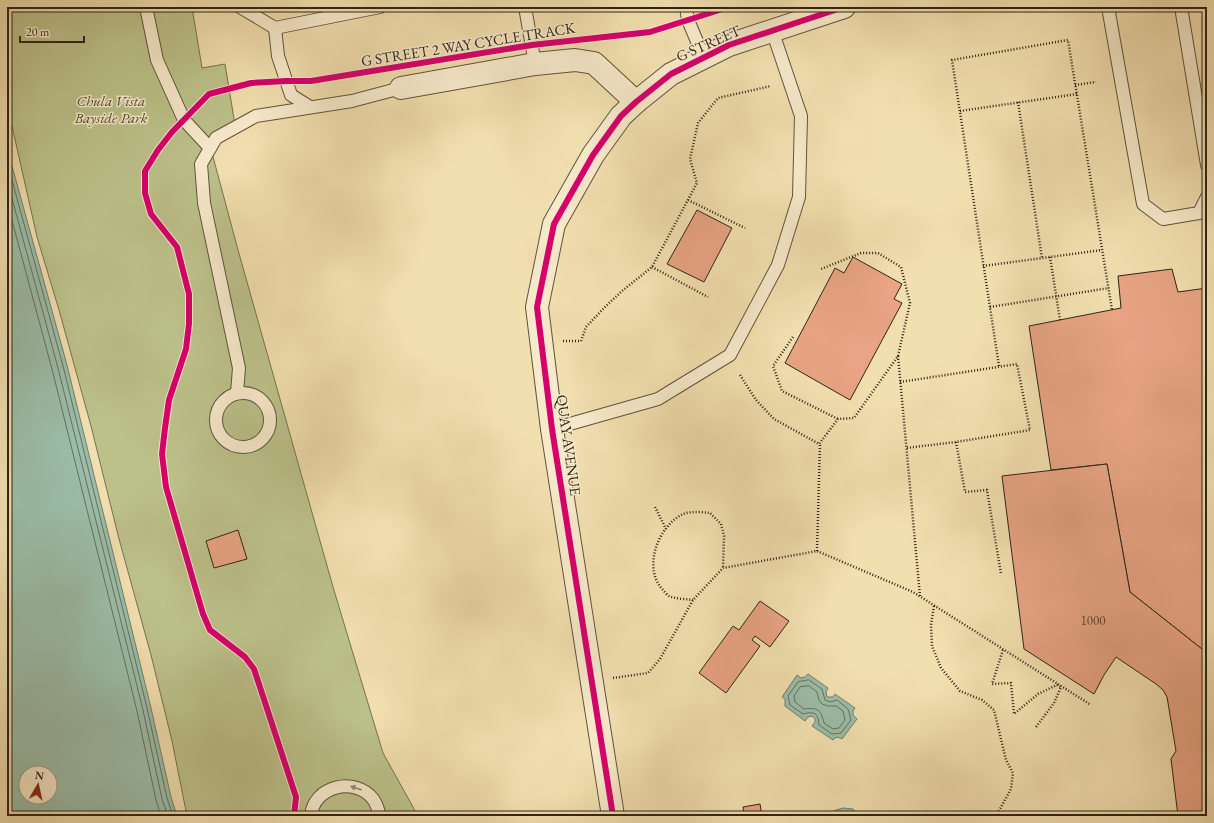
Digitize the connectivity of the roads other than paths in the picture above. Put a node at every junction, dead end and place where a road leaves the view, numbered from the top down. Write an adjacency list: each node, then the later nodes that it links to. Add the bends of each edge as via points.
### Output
1 (146, 7): 17 (lane, via 157,60 184,120)
2 (240, 7): 10 (lane)
3 (380, 7): 9 (lane)
4 (525, 7): 13 (lane)
5 (686, 7): 12 (lane, via 688,20)
6 (844, 7): 11 (street, G STREET)
7 (1108, 7): 19 (lane, via 1143,204 1163,219 1199,213)
8 (1181, 7): 18 (lane)
9 (336, 11): 10 (lane)
10 (274, 28): 16 (lane, via 278,56 291,95)
11 (772, 30): 12 (street, G STREET, via 729,45); 21 (lane, via 801,116 799,197 778,265 730,355 658,399)
12 (704, 58): 15 (street, G STREET, via 671,74)
13 (534, 64): 14 (street); 15 (street, via 575,60 594,63)
14 (401, 88): 16 (lane, via 352,101)
15 (636, 102): 21 (street, QUAY AVENUE, via 621,116 593,155 554,224 537,307)
16 (310, 107): 17 (lane, via 256,116 216,138)
17 (210, 148): 20 (lane, via 201,164 204,203 239,368)
18 (1207, 165)
19 (1207, 197)
20 (237, 393): 20 (lane, via 224,399 216,412 215,426 222,439 234,446 249,447 262,441 270,428 270,414 264,401 251,393)
21 (552, 430): 24 (street, QUAY AVENUE)
22 (311, 816): 23 (lane, one-way to 22, via 375,802 365,792 356,787 342,786 331,788 322,794 315,802)
23 (380, 816)
24 (613, 816)

